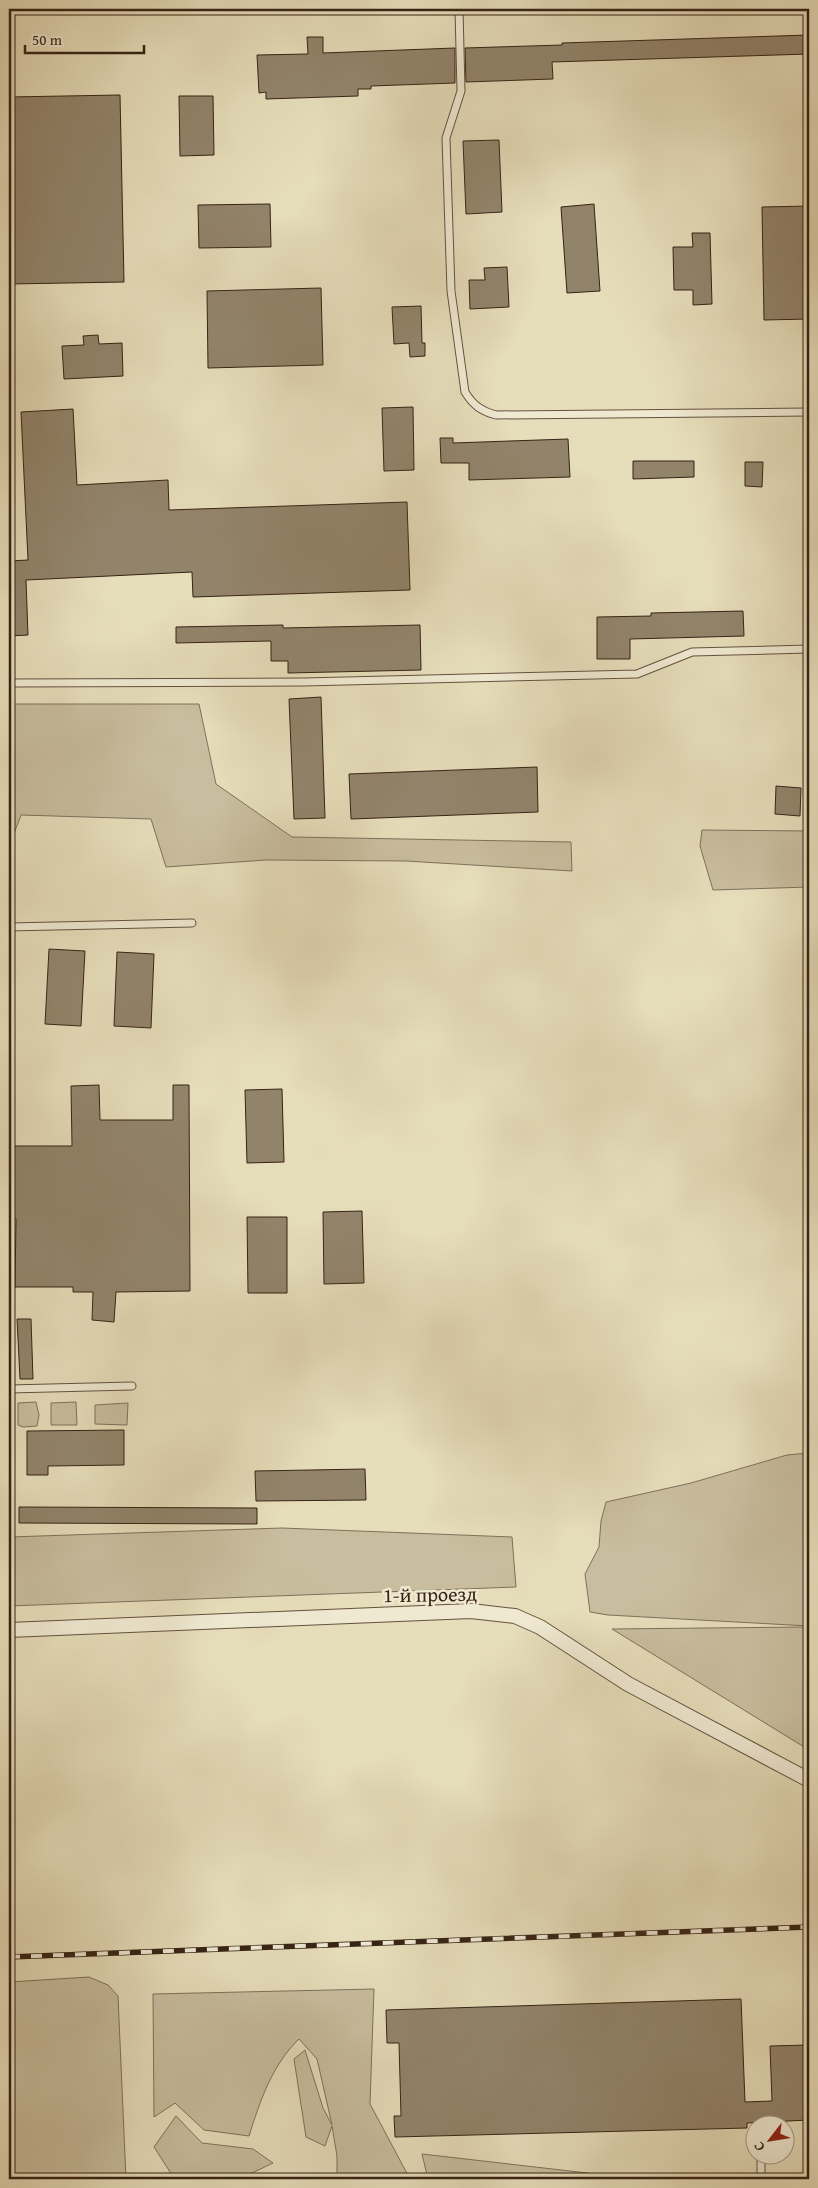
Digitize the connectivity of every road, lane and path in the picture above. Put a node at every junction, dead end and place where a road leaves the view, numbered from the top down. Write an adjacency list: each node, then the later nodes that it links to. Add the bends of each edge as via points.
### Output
1 (459, 9): 2 (lane, via 461,92 446,138 451,291 465,392 472,402 483,412 496,415)
2 (809, 412)
3 (809, 649): 4 (lane, via 692,652 637,674 304,682)
4 (9, 683)
5 (192, 923): 6 (lane)
6 (9, 927)
7 (132, 1386): 8 (lane)
8 (9, 1389)
9 (9, 1630): 10 (street, 1-й проезд, via 471,1611 515,1616 540,1627 628,1684)
10 (809, 1780)
11 (761, 2166): 12 (lane)
12 (761, 2179)

